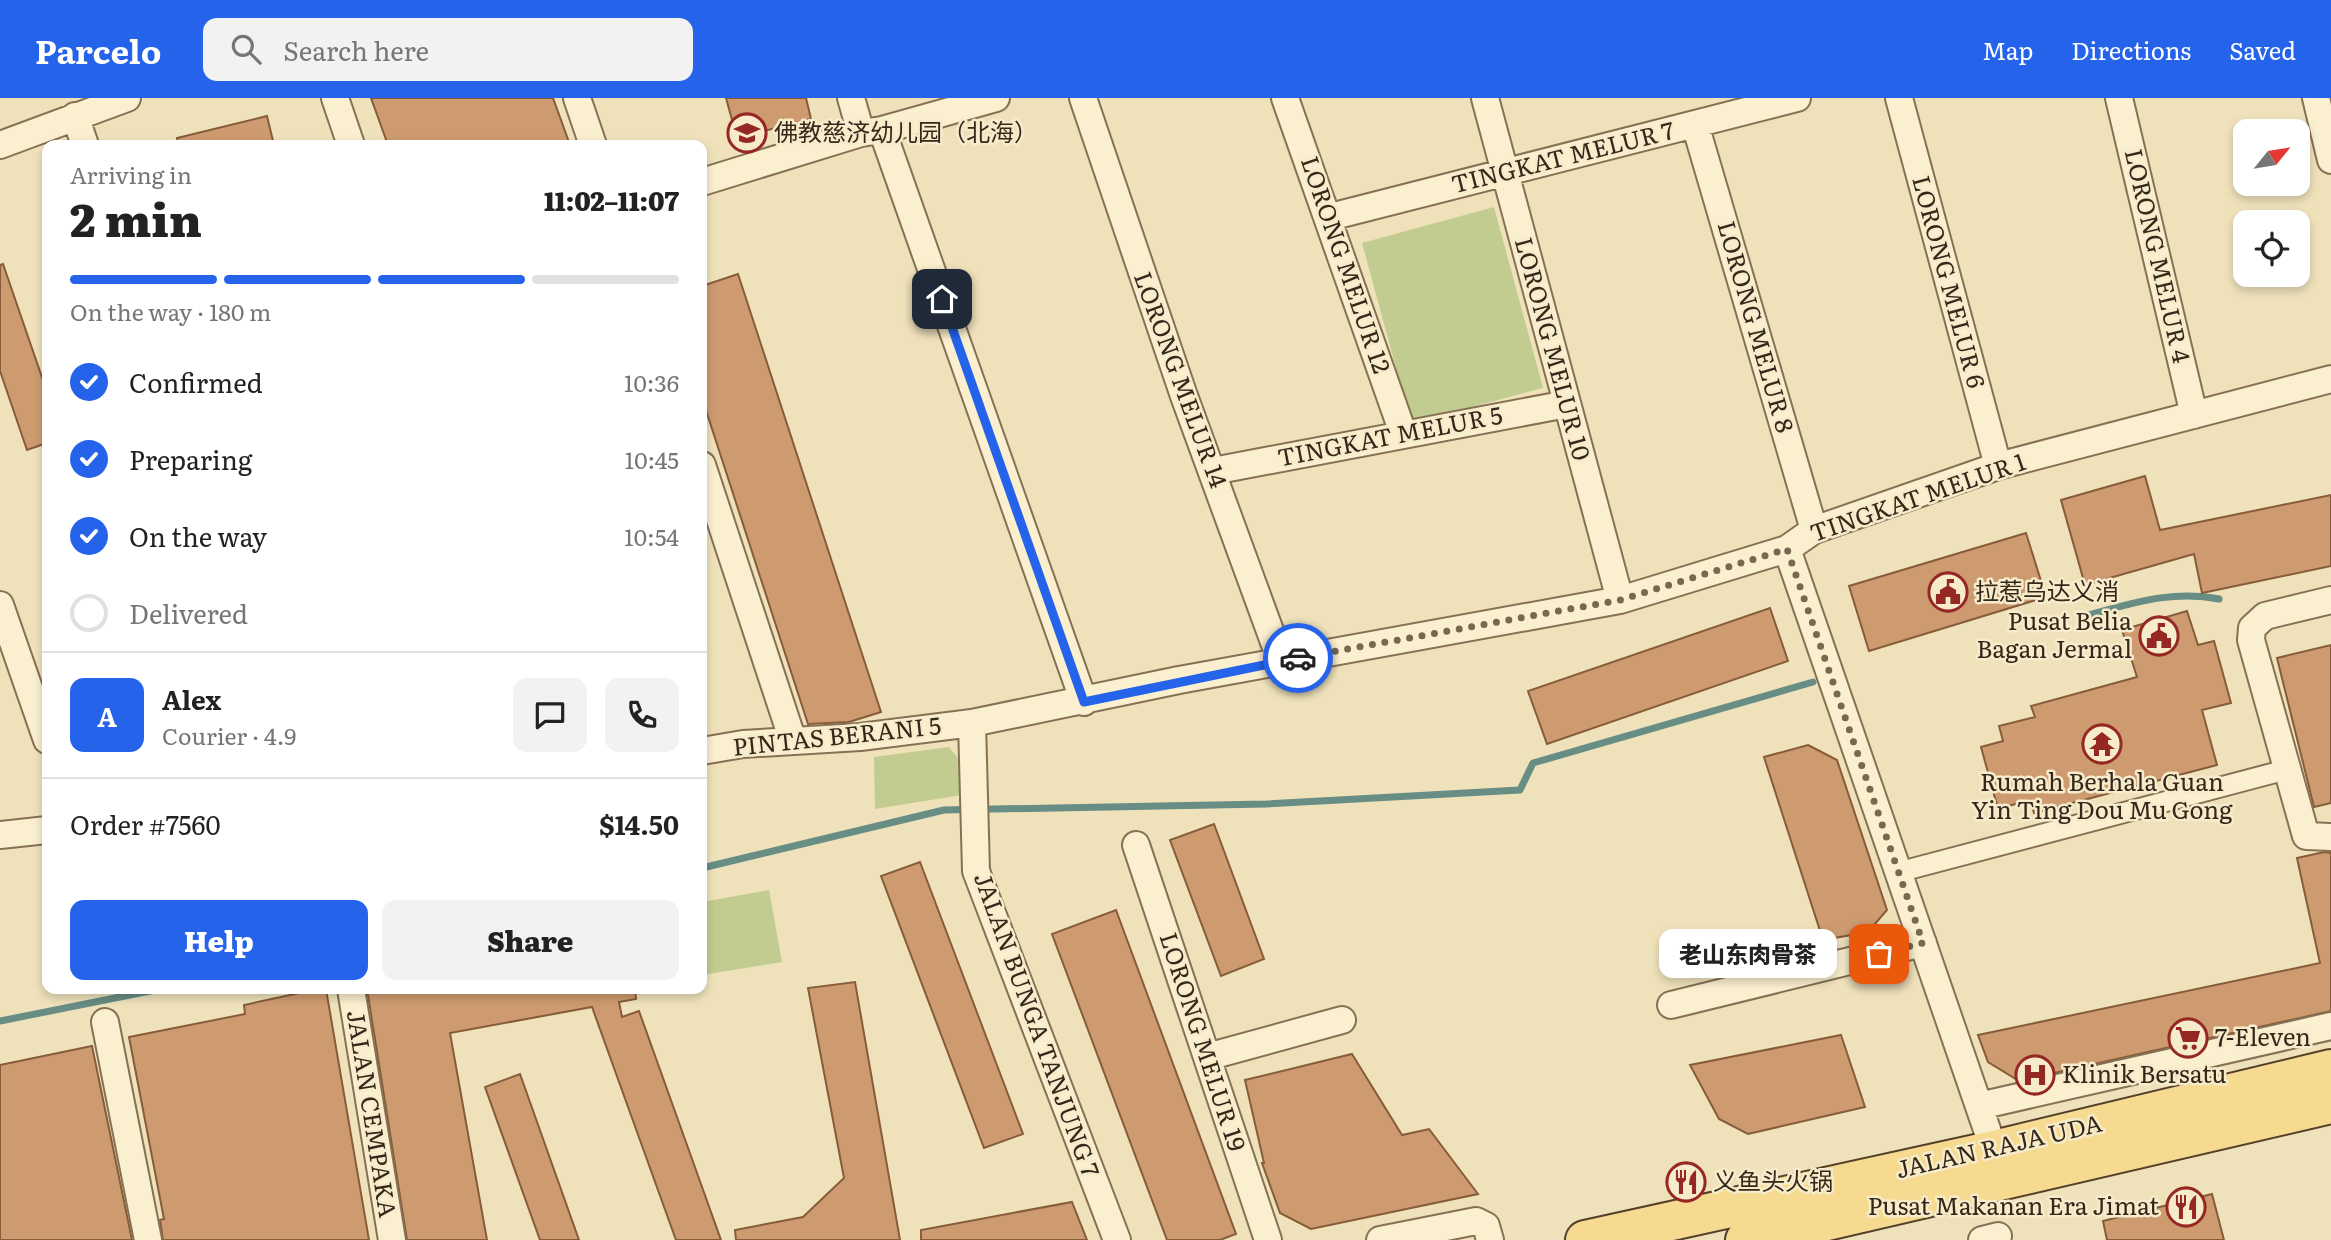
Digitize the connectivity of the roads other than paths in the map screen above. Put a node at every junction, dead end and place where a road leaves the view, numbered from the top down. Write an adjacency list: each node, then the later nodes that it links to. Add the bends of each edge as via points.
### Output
1 (127, 98): 13 (street)
2 (335, 98): 17 (street)
3 (577, 98): 18 (street)
4 (850, 98): 15 (street)
5 (996, 98): 15 (street)
6 (1083, 98): 29 (street, LORONG MELUR 14)
7 (1285, 98): 23 (street, LORONG MELUR 12)
8 (1485, 98): 21 (street, LORONG MELUR 10)
9 (1797, 98): 14 (street, TINGKAT MELUR 7)
10 (1899, 98): 28 (street, LORONG MELUR 6)
11 (2119, 98): 26 (street, LORONG MELUR 4)
12 (2316, 98): 20 (street)
13 (75, 116): 16 (street); 19 (street)
14 (1695, 124): 21 (street, TINGKAT MELUR 7); 31 (street, LORONG MELUR 8)
15 (871, 132): 22 (street); 37 (street)
16 (83, 140)
17 (349, 140)
18 (591, 140)
19 (0, 145)
20 (2331, 160)
21 (1505, 172): 23 (street, TINGKAT MELUR 7); 25 (street, LORONG MELUR 10)
22 (707, 181)
23 (1330, 217): 27 (street, LORONG MELUR 12)
24 (2331, 379): 26 (street, TINGKAT MELUR 1)
25 (1567, 404): 27 (street, TINGKAT MELUR 5); 33 (street, LORONG MELUR 10)
26 (2194, 415): 28 (street, TINGKAT MELUR 1)
27 (1403, 433): 29 (street, TINGKAT MELUR 5)
28 (1998, 466): 31 (street, TINGKAT MELUR 1)
29 (1213, 471): 36 (street, LORONG MELUR 14)
30 (707, 481): 40 (street)
31 (1814, 530): 32 (street, TINGKAT MELUR 1)
32 (1787, 549): 33 (street, TINGKAT MELUR 1); 47 (street)
33 (1620, 600): 36 (street, TINGKAT MELUR 1)
34 (2331, 600): 42 (street, via 2265,616 2252,628 2251,640)
35 (0, 606): 39 (street)
36 (1281, 661): 37 (street, TINGKAT MELUR 1)
37 (1084, 702): 38 (street, TINGKAT MELUR 1)
38 (972, 723): 40 (street, PINTAS BERANI 5); 63 (street, JALAN BUNGA TANJUNG 7, via 976,871)
39 (42, 726)
40 (793, 741): 41 (street, PINTAS BERANI 5)
41 (707, 750)
42 (2285, 770): 45 (street, via 2306,836); 47 (street)
43 (42, 831): 44 (street)
44 (0, 835)
45 (2331, 836)
46 (1136, 845): 54 (street, LORONG MELUR 19)
47 (1899, 872): 48 (street)
48 (1923, 943): 50 (street); 57 (street)
49 (352, 994): 62 (street, JALAN CEMPAKA)
50 (1671, 1005)
51 (1342, 1020): 54 (street)
52 (105, 1022): 61 (street)
53 (2331, 1026): 57 (street)
54 (1207, 1058): 64 (street, LORONG MELUR 19)
55 (2331, 1069): 58 (main road, JALAN RAJA UDA)
56 (2331, 1104): 60 (main road, JALAN RAJA UDA)
57 (1979, 1106): 58 (street)
58 (1994, 1150): 66 (main road, JALAN RAJA UDA)
59 (1483, 1230): 65 (street)
60 (1824, 1231): 67 (main road, JALAN RAJA UDA)
61 (148, 1240)
62 (392, 1240)
63 (1117, 1240)
64 (1268, 1240)
65 (1380, 1240)
66 (1585, 1240)
67 (1745, 1240)

